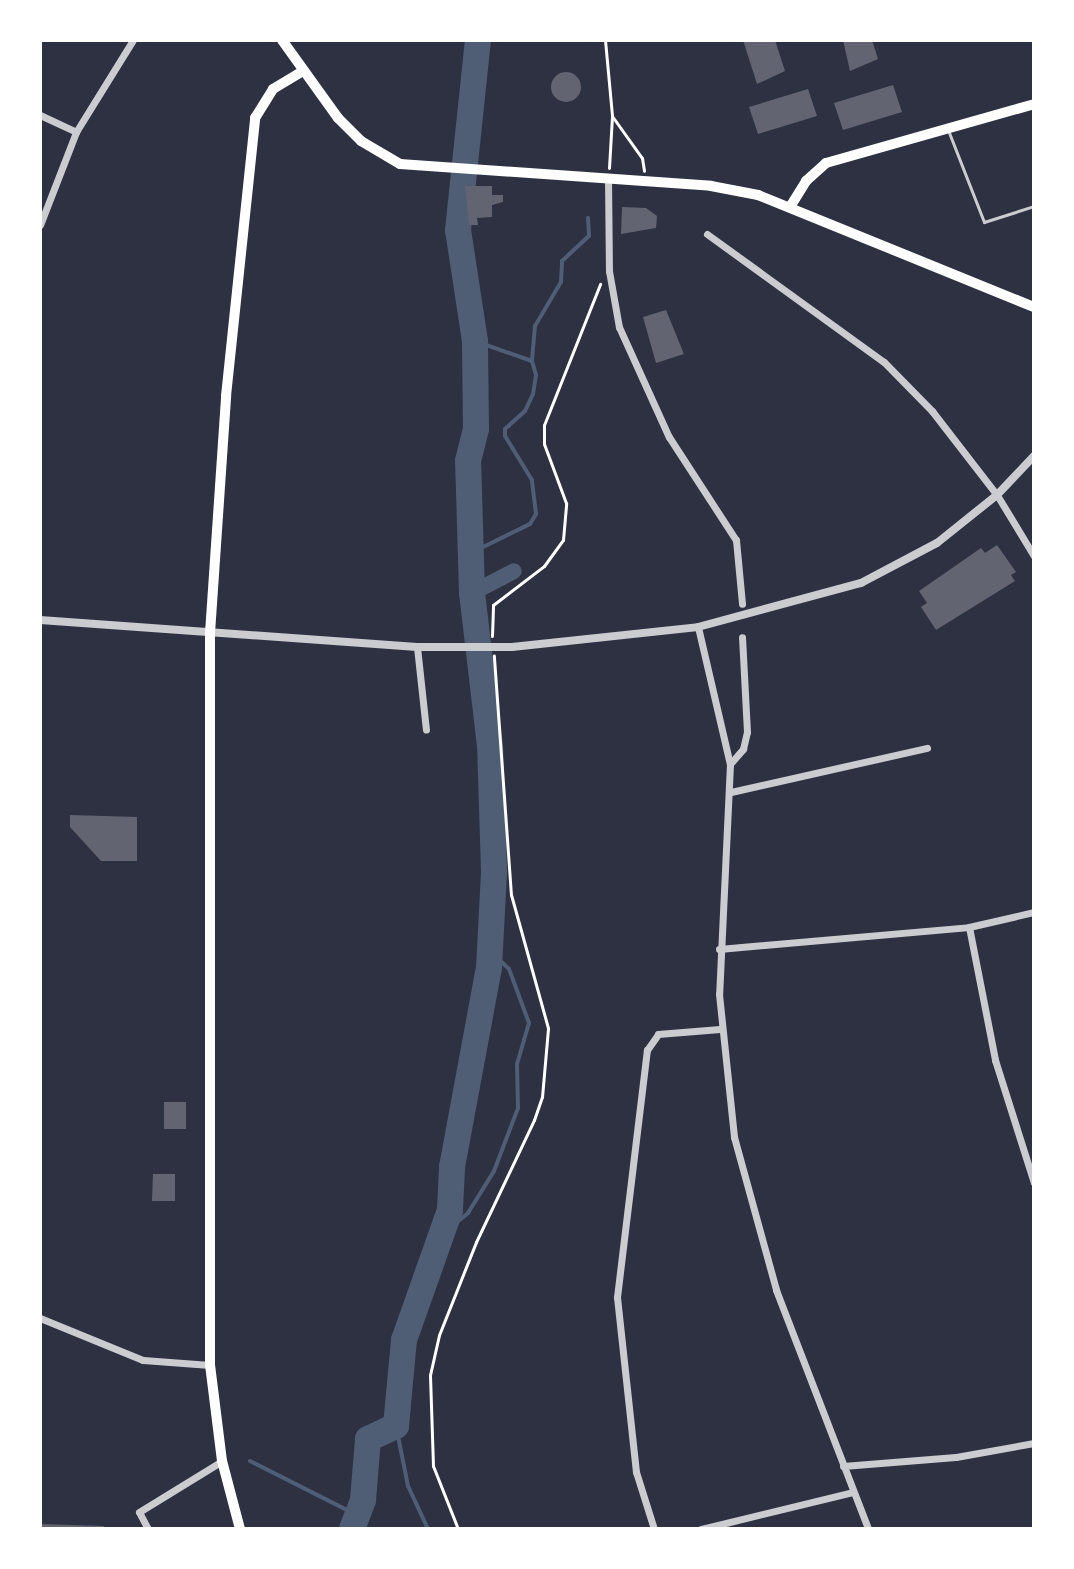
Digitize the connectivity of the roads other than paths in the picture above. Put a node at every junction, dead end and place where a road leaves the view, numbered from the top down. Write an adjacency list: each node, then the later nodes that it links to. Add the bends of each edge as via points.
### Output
1 (133, 40): 7 (street)
2 (282, 40): 3 (main road)
3 (301, 72): 8 (main road, via 338,118 400,164); 20 (main road, via 273,89 255,118 226,396)
4 (1034, 104): 6 (main road)
5 (40, 115): 7 (street)
6 (948, 130): 9 (lane, via 984,222); 10 (main road, via 826,163 806,181)
7 (76, 132): 11 (street)
8 (608, 178): 10 (main road, via 711,186); 17 (street, via 609,271 619,327 669,437 736,540)
9 (1034, 206)
10 (790, 207): 13 (main road)
11 (40, 225)
12 (707, 234): 15 (street, via 884,362 932,411)
13 (1034, 307)
14 (1034, 456): 15 (street)
15 (997, 495): 16 (street); 19 (street, via 937,543 861,583)
16 (1034, 556)
17 (742, 604)
18 (40, 620): 20 (street)
19 (698, 627): 22 (street, via 512,647); 25 (street)
20 (210, 633): 22 (street); 33 (main road)
21 (742, 637): 25 (street, via 747,732 743,749)
22 (417, 647): 23 (street)
23 (426, 730)
24 (927, 748): 26 (street)
25 (730, 764): 26 (street)
26 (731, 792): 29 (street)
27 (1034, 912): 28 (street)
28 (969, 927): 29 (street); 31 (street, via 995,1060)
29 (719, 949): 30 (street)
30 (720, 1029): 36 (street, via 734,1137 759,1239); 40 (street, via 658,1034 647,1050 617,1297 636,1472)
31 (1034, 1183)
32 (40, 1318): 33 (street, via 143,1360)
33 (210, 1365): 35 (main road)
34 (1034, 1443): 36 (street, via 956,1457)
35 (222, 1461): 38 (street, via 139,1512); 39 (main road)
36 (843, 1466): 37 (street)
37 (853, 1492): 41 (street); 42 (street)
38 (148, 1529)
39 (240, 1529)
40 (654, 1529)
41 (701, 1529)
42 (868, 1529)

